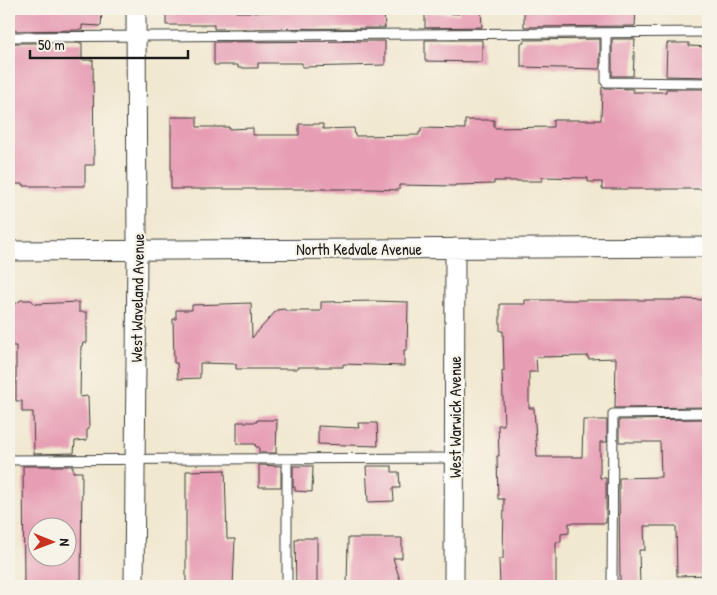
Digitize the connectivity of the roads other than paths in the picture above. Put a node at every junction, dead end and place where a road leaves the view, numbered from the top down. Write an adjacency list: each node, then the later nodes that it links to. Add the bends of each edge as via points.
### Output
1 (136, 9): 4 (street, West Waveland Avenue)
2 (708, 32): 3 (lane)
3 (606, 33): 4 (lane); 6 (lane, via 606,82)
4 (136, 36): 5 (lane); 9 (street, West Waveland Avenue)
5 (9, 37)
6 (708, 83)
7 (708, 247): 8 (street, North Kedvale Avenue)
8 (455, 248): 9 (street, North Kedvale Avenue); 12 (street, West Warwick Avenue)
9 (137, 250): 10 (street, North Kedvale Avenue); 13 (street, West Waveland Avenue)
10 (9, 251)
11 (708, 413): 19 (lane, via 613,414)
12 (454, 458): 14 (lane); 18 (street, West Warwick Avenue)
13 (135, 459): 14 (lane); 15 (lane); 16 (street, West Waveland Avenue)
14 (287, 459): 17 (lane)
15 (9, 460)
16 (134, 586)
17 (287, 586)
18 (454, 586)
19 (612, 586)

